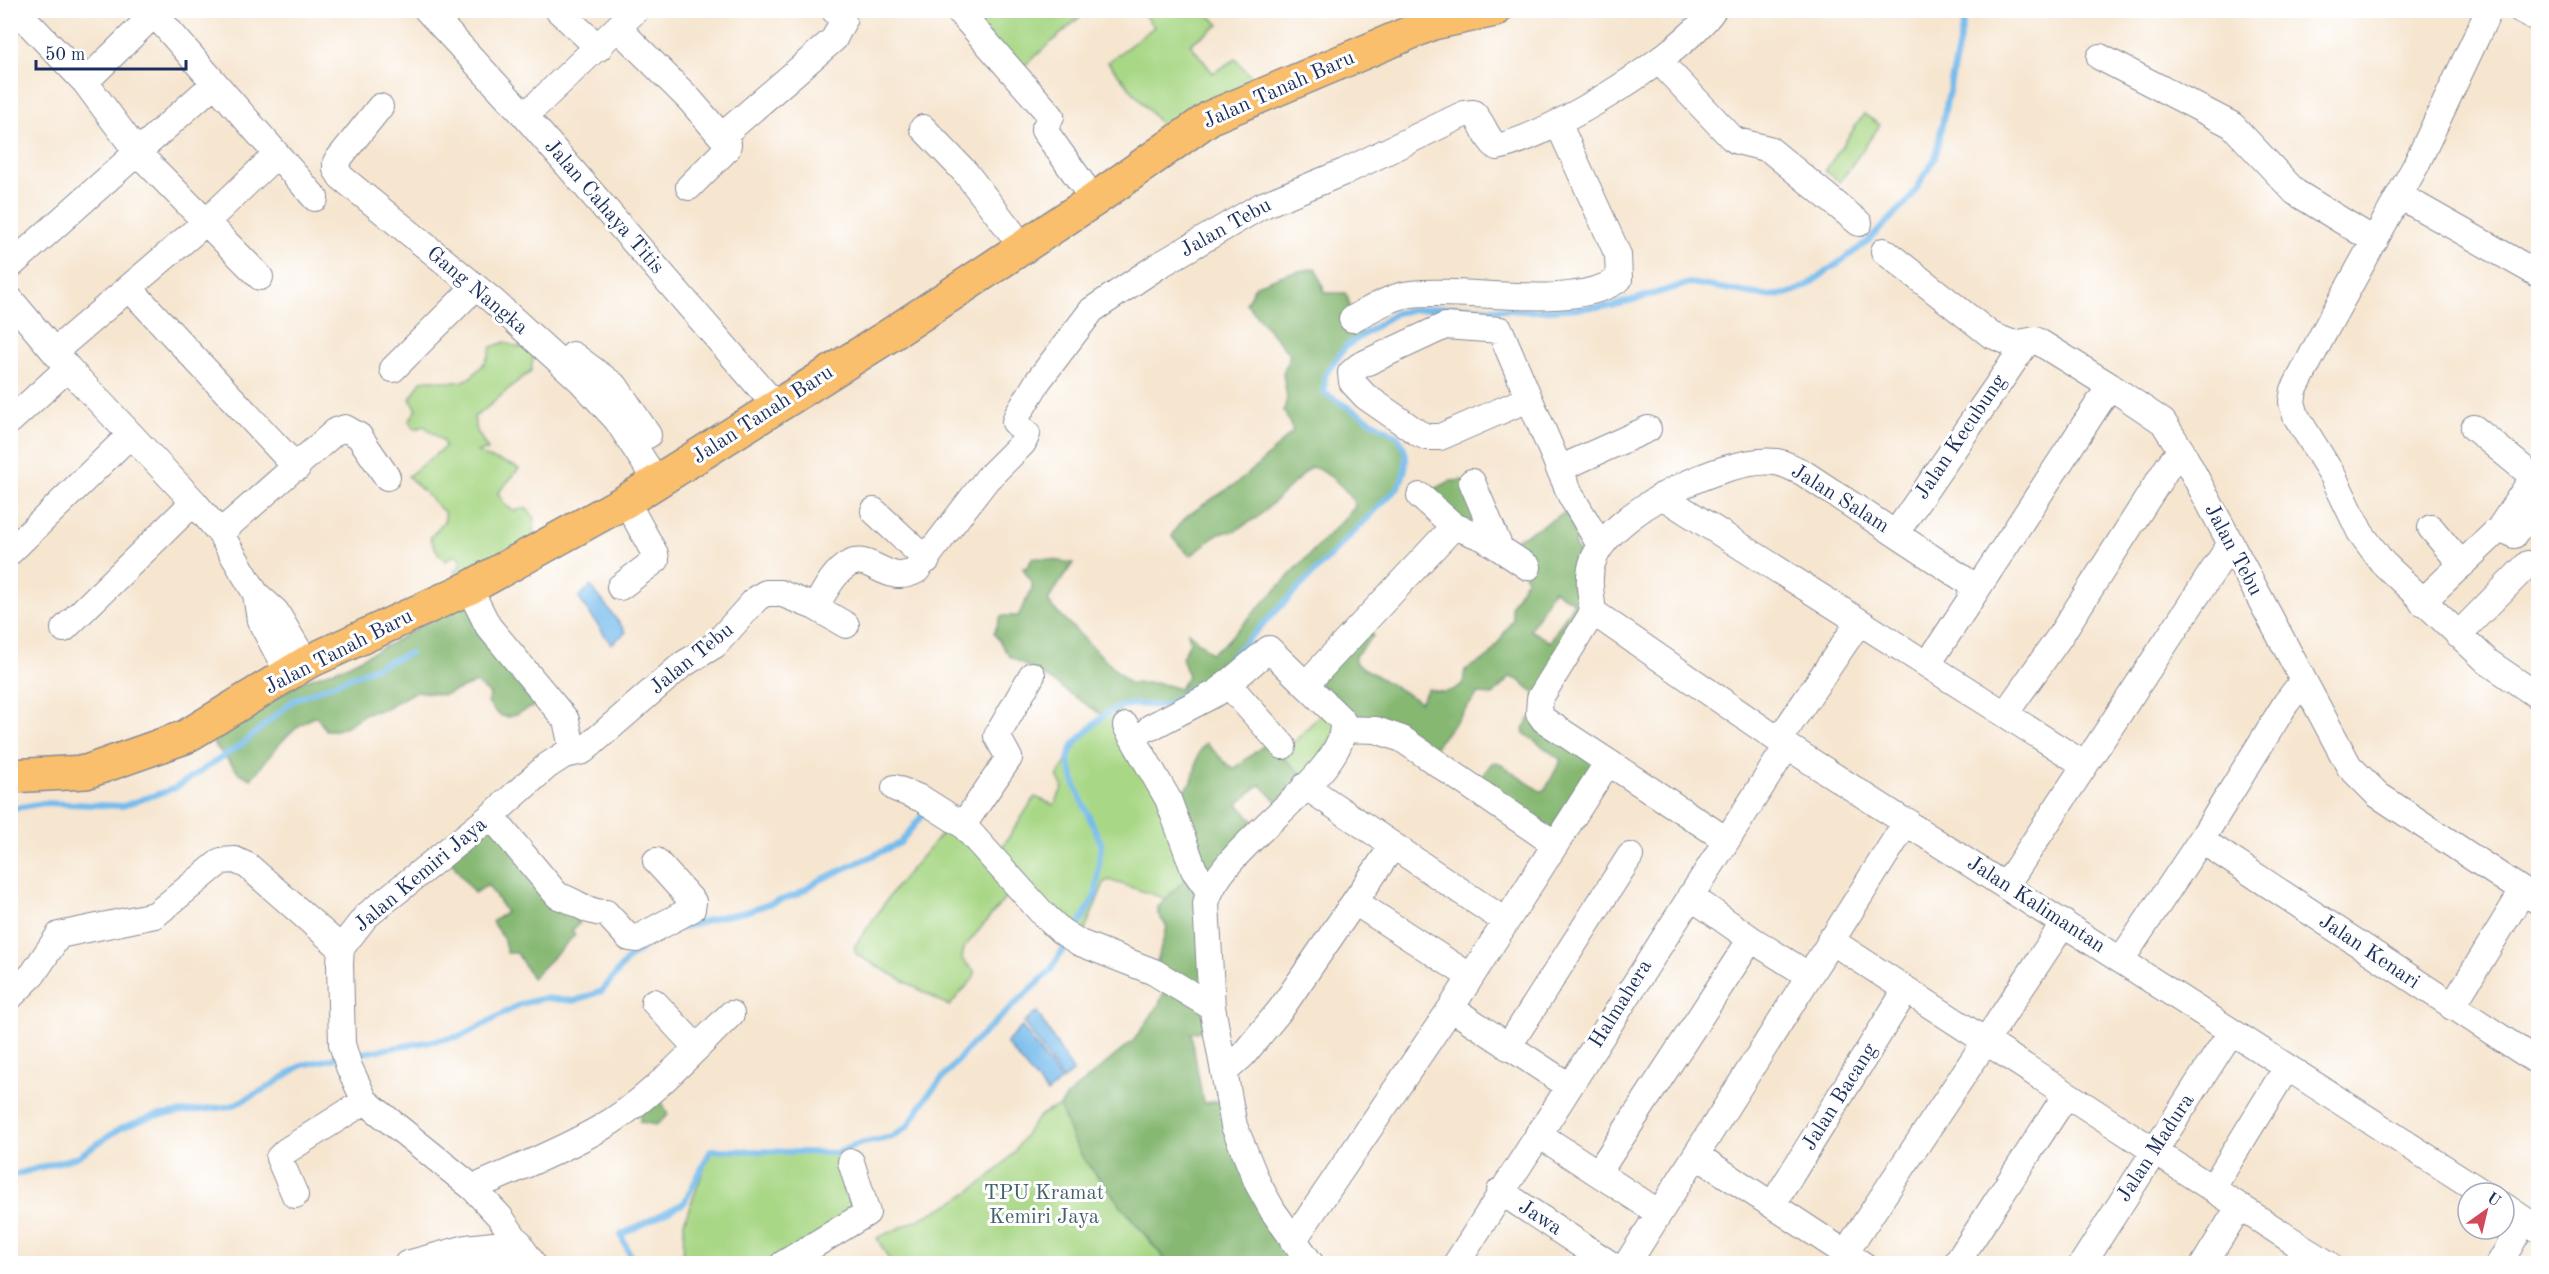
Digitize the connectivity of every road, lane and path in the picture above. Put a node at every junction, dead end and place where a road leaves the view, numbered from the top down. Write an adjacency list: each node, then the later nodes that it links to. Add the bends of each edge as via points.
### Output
1 (16, 10): 18 (street)
2 (427, 10): 21 (street, Jalan Cahaya Titis)
3 (558, 10): 15 (street)
4 (636, 10): 14 (street)
5 (834, 10): 24 (street, via 843,21 834,39)
6 (958, 10): 30 (street, via 1051,116 1044,130)
7 (1495, 10): 12 (main road, Jalan Tanah Baru)
8 (1713, 10): 17 (street, Jalan Tebu, via 1702,26)
9 (2489, 10): 28 (street)
10 (2521, 10): 13 (street)
11 (153, 12): 18 (street); 19 (street)
12 (1429, 17): 30 (main road, Jalan Tanah Baru, via 1211,117)
13 (2538, 19)
14 (619, 29): 15 (street); 24 (street)
15 (599, 48): 21 (street)
16 (2100, 57): 33 (street, via 2232,125 2295,192)
17 (1660, 62): 22 (street, Jalan Tebu); 32 (street, via 1731,137 1769,149)
18 (85, 82): 25 (street)
19 (214, 84): 25 (street); 26 (street)
20 (380, 107): 39 (street, Gang Nangka, via 342,152 336,169 341,177)
21 (525, 116): 48 (street, Jalan Cahaya Titis)
22 (1558, 123): 42 (street, via 1618,255 1619,279 1608,287 1566,295 1409,294); 74 (street, Jalan Tebu, via 1497,147 1480,119 1473,113 1464,114 1344,172 1261,206 1092,310 1038,381 1017,416 1015,422 1027,434 1023,443 987,479)
23 (923, 128): 34 (street, via 966,173)
24 (722, 136): 27 (street, via 727,149)
25 (137, 152): 31 (street); 36 (street)
26 (276, 155): 29 (street); 31 (street)
27 (689, 187)
28 (2400, 196): 33 (street); 37 (street)
29 (315, 198)
30 (1094, 200): 34 (main road, Jalan Tanah Baru)
31 (207, 221): 38 (street); 40 (street)
32 (1859, 224)
33 (2375, 241): 81 (street, via 2294,390 2292,402 2360,532 2383,563)
34 (1022, 246): 48 (main road, Jalan Tanah Baru)
35 (1884, 252): 43 (street, Jalan Tebu, via 1991,335 2014,344)
36 (10, 266)
37 (2538, 274)
38 (260, 277)
39 (477, 278): 45 (street); 57 (street, via 616,387)
40 (130, 289): 44 (street); 54 (street)
41 (10, 299): 44 (street)
42 (1352, 319)
43 (2027, 342): 46 (street, Jalan Tebu, via 2039,342); 69 (street, Jalan Kecubung)
44 (62, 359): 49 (street); 52 (street)
45 (393, 369)
46 (2110, 386): 53 (street, Jalan Tebu, via 2163,422); 79 (street)
47 (1528, 399): 47 (street, via 1500,330 1444,326 1351,373 1352,382 1365,396 1426,437 1440,437); 55 (street)
48 (776, 406): 57 (main road, Jalan Tanah Baru)
49 (10, 421)
50 (2474, 428): 66 (street, via 2530,474 2530,482)
51 (1648, 429): 55 (street)
52 (130, 435): 61 (street); 73 (street)
53 (2181, 450): 71 (street, Jalan Tebu); 95 (street)
54 (297, 468): 56 (street, via 336,431 345,429 359,436); 68 (street)
55 (1559, 469): 70 (street)
56 (387, 477)
57 (665, 477): 63 (main road, Jalan Tanah Baru)
58 (1472, 482): 72 (street)
59 (1420, 496): 65 (street)
60 (1662, 496): 69 (street, Jalan Salam, via 1730,466 1778,462 1826,485); 70 (street, Jalan Salam, via 1621,522); 84 (street)
61 (194, 501): 68 (street); 86 (street)
62 (2538, 503): 66 (street, via 2514,536)
63 (629, 506): 78 (street, via 656,554 653,564); 80 (main road, Jalan Tanah Baru)
64 (874, 511): 74 (street)
65 (1454, 526): 72 (street); 93 (street)
66 (2501, 527): 76 (street)
67 (2431, 528): 76 (street)
68 (220, 533): 89 (street, via 256,594 276,612)
69 (1896, 533): 79 (street, Jalan Salam)
70 (1600, 545): 83 (street, Jalan Salam, via 1589,574)
71 (2230, 545): 91 (street, Jalan Tebu); 101 (street)
72 (1500, 548): 77 (street)
73 (10, 552)
74 (927, 560): 82 (street, Jalan Tebu, via 906,577 866,562 855,562 844,567)
75 (2528, 564): 87 (street)
76 (2462, 565): 81 (street)
77 (1528, 567)
78 (620, 587)
79 (1976, 587): 88 (street)
80 (471, 591): 89 (main road, Jalan Tanah Baru); 99 (street, via 488,626 566,720)
81 (2422, 602): 87 (street)
82 (815, 607): 85 (street, Jalan Tebu); 99 (street, Jalan Tebu, via 780,593 757,598 715,645 682,666 583,751)
83 (1593, 612): 97 (street, Jalan Kalimantan); 100 (street, via 1538,705 1545,720)
84 (1859, 622): 88 (street); 97 (street, Halmahera)
85 (846, 625)
86 (64, 629)
87 (2458, 635): 94 (street, via 2501,673)
88 (1928, 664): 95 (street)
89 (297, 668): 102 (main road, Jalan Tanah Baru, via 185,737 86,772)
90 (1032, 675): 107 (street, via 997,736 1009,758)
91 (2303, 681): 109 (street); 117 (street, Jalan Tebu, via 2349,766 2365,784)
92 (1227, 683): 93 (street, via 1269,649); 98 (street); 115 (street, via 1218,692 1139,726 1194,870)
93 (1307, 683): 96 (street, via 1338,713)
94 (2538, 696)
95 (2005, 714): 101 (street)
96 (1344, 729): 103 (street, via 1335,753); 110 (street, via 1376,730 1402,739)
97 (1783, 743): 106 (street, Jalan Kalimantan); 108 (street, Halmahera)
98 (1283, 747)
99 (573, 752): 105 (street, Jalan Kemiri Jaya, via 547,766)
100 (1608, 762): 108 (street); 110 (street)
101 (2085, 765): 114 (street)
102 (10, 776)
103 (1305, 786): 111 (street); 115 (street, via 1224,866)
104 (895, 788): 107 (street, via 932,804)
105 (491, 816): 113 (street, via 558,896 596,914 606,913 629,938 636,939 692,909 693,902); 123 (street, Jalan Kemiri Jaya, via 366,916)
106 (1906, 821): 114 (street, Jalan Kalimantan); 122 (street)
107 (963, 825): 130 (street, via 1043,914 1071,937 1154,972)
108 (1725, 839): 116 (street, Halmahera)
109 (2201, 840): 124 (street); 131 (street, Jalan Kenari)
110 (1554, 844): 119 (street)
111 (1392, 847): 118 (street); 119 (street)
112 (1630, 856): 136 (street)
113 (656, 861)
114 (2006, 885): 120 (street, Jalan Kalimantan)
115 (1209, 891): 130 (street, via 1206,916)
116 (1690, 896): 121 (street); 141 (street, Halmahera)
117 (2531, 896): 131 (street)
118 (1355, 902): 126 (street); 140 (street, via 1281,1009 1244,1055)
119 (1505, 921): 126 (street)
120 (2064, 923): 124 (street, Jalan Kalimantan); 135 (street)
121 (1751, 939): 125 (street); 148 (street)
122 (1830, 940): 125 (street); 127 (street)
123 (341, 948): 128 (street, via 248,866 227,860 155,915 59,935 33,974); 143 (street, Jalan Kemiri Jaya, via 345,1056)
124 (2121, 960): 134 (street, Jalan Kalimantan)
125 (1808, 975): 146 (street)
126 (1471, 977): 132 (street)
127 (1906, 990): 135 (street); 154 (street, Jalan Bacang)
128 (10, 998)
129 (654, 1002): 137 (street)
130 (1212, 1007): 140 (street)
131 (2452, 1007): 138 (street, Jalan Kenari)
132 (1451, 1008): 136 (street); 158 (street)
133 (731, 1014): 137 (street)
134 (2231, 1032): 139 (street, Jalan Kalimantan); 145 (street, Jalan Madura)
135 (1987, 1043): 142 (street); 160 (street)
136 (1508, 1047): 141 (street)
137 (697, 1048): 150 (street, via 600,1129)
138 (2538, 1062)
139 (2287, 1067): 149 (street, Jalan Kalimantan); 151 (street)
140 (1224, 1072): 158 (street, via 1241,1147)
141 (1569, 1086): 144 (street, Halmahera)
142 (2066, 1095): 145 (street); 169 (street)
143 (365, 1101): 150 (street, Jalan Kemiri Jaya); 153 (street, via 279,1158)
144 (1538, 1134): 148 (street); 152 (street, Halmahera)
145 (2154, 1151): 151 (street); 170 (street, Jalan Madura)
146 (1696, 1155): 154 (street); 156 (street)
147 (851, 1162): 164 (street, via 867,1213)
148 (1598, 1173): 156 (street)
149 (2464, 1181)
150 (473, 1188): 159 (street, Jalan Kemiri Jaya)
151 (2212, 1189): 155 (street)
152 (1500, 1191): 166 (street, Halmahera); 167 (street, Jawa)
153 (295, 1195)
154 (1773, 1204): 160 (street)
155 (2239, 1207): 161 (street); 171 (street)
156 (1659, 1213): 168 (street)
157 (2522, 1218): 172 (street)
158 (1293, 1241): 165 (street)
159 (519, 1242): 162 (street, via 466,1248); 163 (street, Jalan Kemiri Jaya)
160 (1853, 1259)
161 (2320, 1261)
162 (406, 1263)
163 (533, 1263)
164 (783, 1263)
165 (1311, 1263)
166 (1456, 1263)
167 (1610, 1263)
168 (1628, 1263)
169 (1956, 1263)
170 (2082, 1263)
171 (2204, 1263)
172 (2499, 1263)

